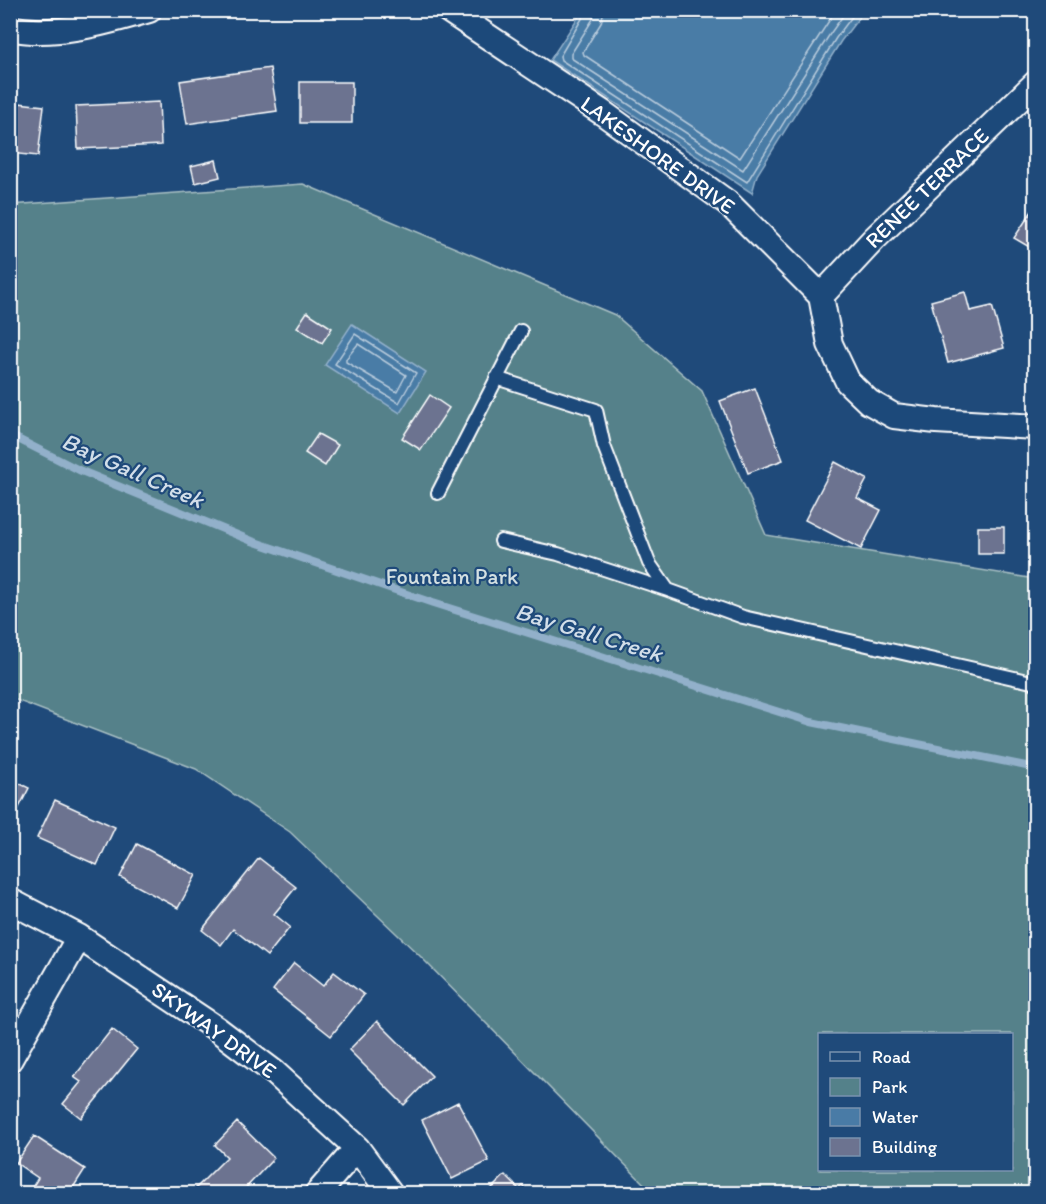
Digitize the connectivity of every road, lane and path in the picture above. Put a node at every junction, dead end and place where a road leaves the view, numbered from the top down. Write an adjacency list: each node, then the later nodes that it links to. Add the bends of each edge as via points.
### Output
1 (149, 10): 3 (street, via 95,25 24,31)
2 (448, 10): 5 (street, LAKESHORE DRIVE, via 603,113 728,203)
3 (10, 28)
4 (1035, 83): 5 (street, RENEE TERRACE, via 874,239)
5 (821, 296): 8 (street, via 830,344 848,382 869,402 894,416)
6 (521, 331): 7 (lane)
7 (496, 378): 9 (lane); 11 (lane, via 596,410 604,446 649,563)
8 (1035, 427)
9 (438, 494)
10 (501, 541): 11 (lane, via 558,554)
11 (668, 590): 12 (lane, via 743,617)
12 (1035, 683)
13 (10, 901): 14 (street, SKYWAY DRIVE)
14 (79, 937): 15 (street); 16 (street, SKYWAY DRIVE, via 225,1035 275,1073)
15 (10, 1059)
16 (357, 1148): 17 (street); 18 (street, SKYWAY DRIVE)
17 (317, 1194)
18 (391, 1194)

